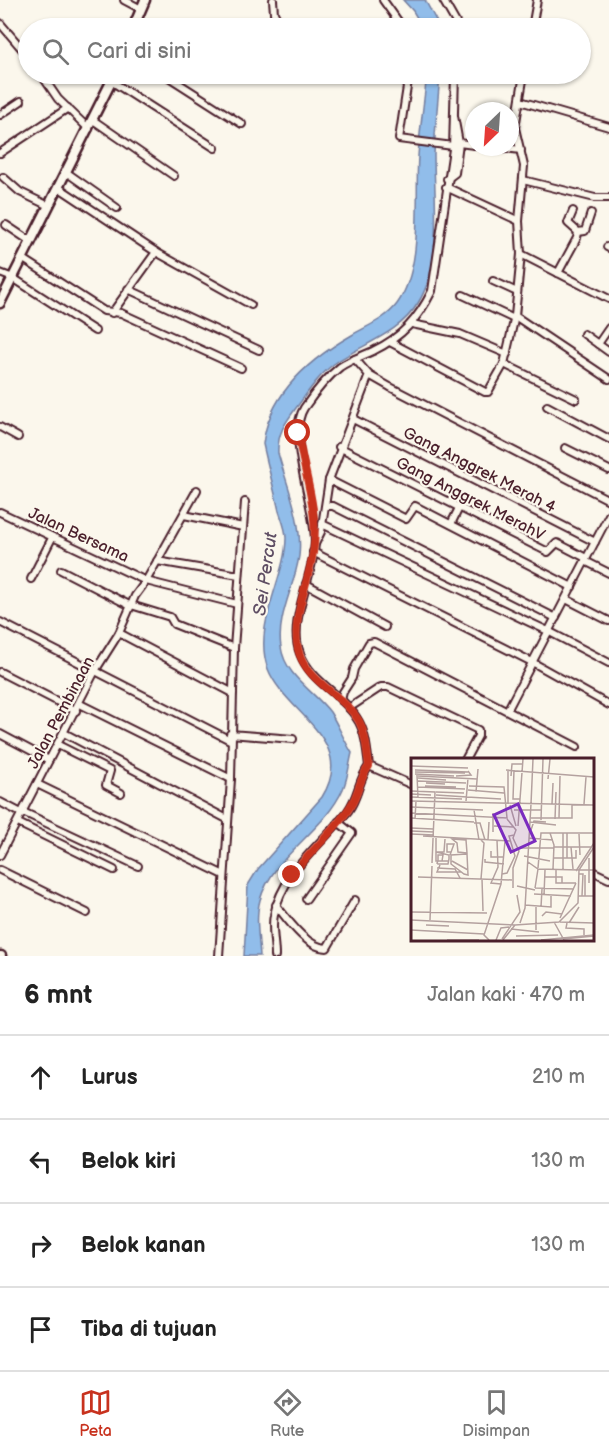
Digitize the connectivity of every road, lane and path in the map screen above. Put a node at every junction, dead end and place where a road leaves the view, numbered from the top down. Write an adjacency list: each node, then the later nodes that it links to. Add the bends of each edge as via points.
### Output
1 (124, 0): 7 (street)
2 (145, 0): 7 (main road)
3 (273, 0): 9 (street)
4 (383, 0): 10 (street)
5 (443, 0): 11 (street)
6 (537, 0): 12 (street)
7 (141, 9): 8 (main road)
8 (137, 18)
9 (277, 18)
10 (398, 18)
11 (453, 18)
12 (534, 18)
13 (0, 23): 14 (street)
14 (7, 32): 15 (street); 16 (street)
15 (0, 36)
16 (18, 45)
17 (49, 84): 26 (street)
18 (110, 84): 28 (main road)
19 (123, 84): 34 (street)
20 (180, 84): 29 (street)
21 (407, 84): 32 (street, via 400,140)
22 (453, 84): 32 (street)
23 (523, 84): 25 (street)
24 (21, 101): 27 (street)
25 (520, 101): 30 (street); 35 (street, via 515,131)
26 (68, 108): 31 (street); 36 (street)
27 (0, 115)
28 (93, 120): 31 (main road); 38 (street)
29 (242, 124)
30 (609, 127)
31 (89, 129): 37 (main road)
32 (456, 145): 33 (street); 41 (street)
33 (465, 145)
34 (215, 148)
35 (520, 150): 40 (street)
36 (0, 153)
37 (66, 172): 42 (main road); 45 (street)
38 (174, 176)
39 (3, 177): 44 (street, via 20,192)
40 (524, 180): 43 (street); 48 (street)
41 (446, 183): 48 (street); 67 (street, via 432,291)
42 (58, 187): 44 (main road); 52 (street)
43 (609, 198)
44 (49, 206): 51 (main road)
45 (117, 208)
46 (573, 211): 50 (street, via 569,226)
47 (591, 213): 50 (street, via 585,231)
48 (519, 221): 53 (street)
49 (6, 225): 51 (street)
50 (578, 232): 56 (street)
51 (30, 241): 54 (main road)
52 (156, 252): 59 (street); 64 (street)
53 (521, 254): 56 (street); 60 (street)
54 (22, 258): 57 (main road); 65 (street)
55 (0, 273): 57 (street)
56 (558, 273): 62 (street)
57 (13, 278): 63 (main road); 69 (street)
58 (493, 281): 60 (street)
59 (128, 288): 65 (street); 73 (street)
60 (518, 292): 66 (street)
61 (463, 295): 66 (street)
62 (609, 299)
63 (0, 303)
64 (251, 305)
65 (111, 313): 78 (street, via 121,313)
66 (515, 317): 75 (street); 80 (street)
67 (412, 324): 71 (street); 75 (street, via 460,334)
68 (609, 328): 72 (street)
69 (95, 331)
70 (584, 334): 72 (street)
71 (390, 342): 76 (street); 77 (street, via 485,392)
72 (598, 344): 74 (street)
73 (259, 350)
74 (609, 352)
75 (507, 354): 77 (street)
76 (355, 358): 79 (street); 104 (street, via 322,383 297,425 312,511)
77 (504, 364): 81 (street)
78 (241, 369)
79 (369, 375): 83 (street); 92 (street)
80 (609, 379)
81 (576, 399)
82 (547, 406): 86 (street)
83 (353, 419): 87 (street); 103 (street, Gang Anggrek Merah 4)
84 (0, 427): 85 (street)
85 (18, 437)
86 (609, 439)
87 (339, 447): 90 (street); 95 (street, Gang Anggrek MerahV)
88 (565, 448): 89 (street)
89 (609, 470)
90 (329, 480): 94 (street); 100 (street, via 405,519 416,506)
91 (197, 490): 97 (street, Jalan Pembinaan)
92 (609, 500)
93 (245, 502): 101 (street)
94 (326, 506): 99 (street); 117 (street, via 333,506)
95 (459, 508): 100 (street); 105 (street, Gang Anggrek MerahV, via 548,552 557,543)
96 (0, 512): 102 (street, Jalan Bersama)
97 (184, 515): 101 (street); 106 (street, Jalan Pembinaan)
98 (608, 520): 103 (street)
99 (322, 524): 104 (street); 121 (street)
100 (451, 525): 113 (street)
101 (243, 527): 109 (street)
102 (52, 538): 110 (street); 111 (street, Jalan Bersama)
103 (595, 542): 105 (street)
104 (314, 548): 112 (street); 124 (street)
105 (585, 560): 108 (street); 113 (street)
106 (158, 561): 109 (street); 111 (street, Jalan Pembinaan)
107 (61, 570): 116 (street)
108 (609, 573)
109 (239, 575): 115 (street)
110 (31, 579)
111 (146, 581): 115 (street, Jalan Bersama); 116 (street, Jalan Pembinaan)
112 (306, 584): 120 (street); 129 (street, via 298,651 313,676)
113 (572, 587): 114 (street)
114 (566, 599): 117 (street); 118 (street)
115 (237, 604): 123 (street)
116 (131, 605): 122 (street, Jalan Pembinaan); 123 (street, via 170,617 174,624)
117 (556, 618): 121 (street)
118 (609, 621)
119 (0, 622): 126 (street)
120 (385, 627)
121 (548, 631): 124 (street); 125 (street)
122 (119, 633): 126 (street, Jalan Pembinaan); 128 (street)
123 (234, 648): 128 (street)
124 (532, 662): 131 (street); 133 (street)
125 (609, 663)
126 (95, 671): 130 (street, Jalan Pembinaan); 137 (street)
127 (0, 672): 134 (street)
128 (233, 693): 137 (street)
129 (341, 700): 132 (street); 133 (street, via 371,641)
130 (80, 704): 134 (street, Jalan Pembinaan); 144 (street)
131 (609, 705)
132 (349, 708): 141 (street, via 381,687 388,687 478,730); 143 (street, via 362,731)
133 (508, 709): 140 (street)
134 (76, 711): 136 (street, Jalan Pembinaan)
135 (0, 734): 142 (street)
136 (64, 734): 139 (street, Jalan Pembinaan); 150 (street)
137 (230, 737): 138 (street); 144 (street)
138 (293, 739)
139 (58, 745): 142 (street, Jalan Pembinaan); 147 (street, via 110,771 106,785)
140 (577, 747)
141 (466, 758)
142 (49, 760): 145 (street, Jalan Pembinaan)
143 (369, 766): 146 (street); 151 (street, via 353,802)
144 (231, 780): 150 (street)
145 (37, 784): 149 (street, Jalan Pembinaan); 158 (street)
146 (411, 786)
147 (121, 793)
148 (0, 802): 149 (street)
149 (23, 813): 152 (street, Jalan Pembinaan); 154 (street)
150 (227, 819): 158 (street)
151 (338, 822): 160 (street, via 352,833); 162 (street, via 300,864)
152 (18, 823): 153 (street, Jalan Pembinaan); 156 (street)
153 (0, 855)
154 (138, 866)
155 (0, 870): 163 (street)
156 (114, 870)
157 (594, 872): 159 (street)
158 (224, 875): 164 (street)
159 (609, 879)
160 (306, 900)
161 (355, 900): 162 (street, via 327,948 305,937)
162 (276, 905): 165 (street)
163 (87, 913)
164 (219, 956)
165 (275, 956)

